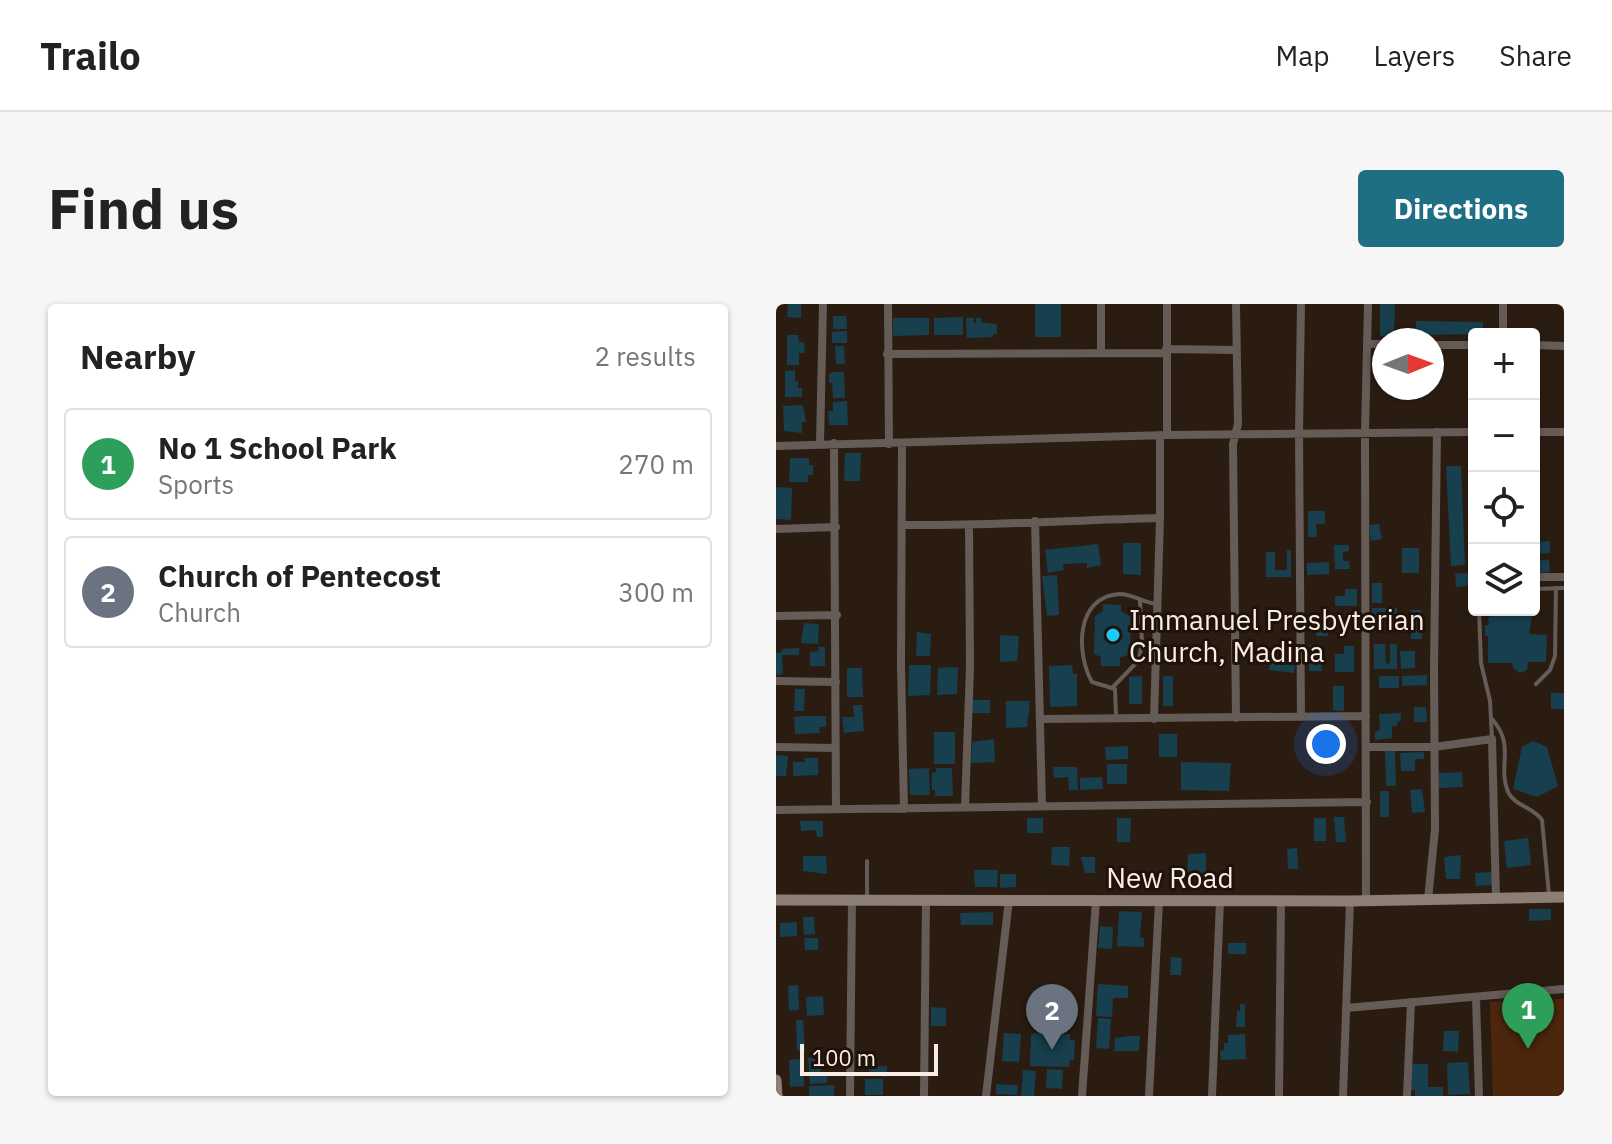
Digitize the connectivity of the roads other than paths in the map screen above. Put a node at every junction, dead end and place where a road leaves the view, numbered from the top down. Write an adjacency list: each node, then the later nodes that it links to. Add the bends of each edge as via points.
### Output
1 (823, 304): 28 (street)
2 (888, 304): 19 (street)
3 (1101, 304): 18 (street)
4 (1167, 304): 17 (street)
5 (1236, 304): 16 (street)
6 (1301, 304): 25 (street)
7 (1368, 304): 10 (street)
8 (1503, 304): 9 (street)
9 (1503, 328)
10 (1367, 344): 11 (street); 20 (street)
11 (1372, 344)
12 (1444, 345): 13 (street)
13 (1468, 345)
14 (1540, 345): 15 (street)
15 (1564, 346)
16 (1236, 350): 17 (street); 26 (street)
17 (1166, 351): 18 (street); 27 (street)
18 (1101, 353): 19 (street)
19 (887, 354): 30 (street)
20 (1365, 432): 21 (street); 25 (street); 53 (street)
21 (1437, 432): 22 (street); 63 (street)
22 (1468, 432)
23 (1540, 432): 24 (street)
24 (1564, 432)
25 (1299, 433): 26 (street); 54 (street)
26 (1236, 434): 27 (street); 55 (street)
27 (1164, 435): 31 (street); 33 (street)
28 (820, 443): 29 (street); 32 (street)
29 (834, 443): 30 (street); 37 (street)
30 (889, 444): 31 (street)
31 (902, 444): 35 (street)
32 (776, 446)
33 (1160, 518): 34 (street); 45 (street)
34 (1035, 521): 36 (street); 56 (street)
35 (903, 525): 36 (street); 69 (street)
36 (969, 526): 67 (street)
37 (836, 527): 38 (street); 46 (street)
38 (776, 529)
39 (1540, 577): 40 (street)
40 (1564, 577)
41 (1556, 588): 42 (lane); 43 (lane); 51 (lane, via 1555,656)
42 (1564, 588)
43 (1540, 589)
44 (1140, 601): 45 (lane); 52 (lane, via 1139,660); 52 (lane, via 1121,594 1109,597 1086,615 1082,646 1089,678)
45 (1157, 604): 58 (street)
46 (837, 615): 47 (street); 50 (street)
47 (776, 616)
48 (1479, 616): 59 (lane, via 1481,663)
49 (776, 681): 50 (street)
50 (836, 682): 64 (street)
51 (1536, 684)
52 (1113, 687): 57 (lane)
53 (1366, 716): 54 (street); 62 (street)
54 (1301, 717): 55 (street)
55 (1236, 718): 58 (street)
56 (1041, 719): 57 (street); 66 (street)
57 (1116, 719): 58 (street)
58 (1154, 719)
59 (1492, 719): 60 (lane); 73 (lane, via 1505,736 1510,796 1542,820)
60 (1492, 739): 63 (street); 75 (street)
61 (776, 747): 64 (street)
62 (1366, 747): 63 (street); 65 (street)
63 (1434, 747): 80 (street, via 1435,829)
64 (835, 748): 68 (street)
65 (1367, 802): 66 (street); 86 (street)
66 (1042, 805): 67 (street)
67 (965, 807): 69 (street)
68 (836, 809): 69 (street); 70 (street)
69 (904, 809)
70 (776, 810)
71 (867, 861): 77 (lane)
72 (1564, 897): 73 (street, New Road)
73 (1549, 898): 75 (street, New Road)
74 (852, 899): 76 (street, New Road); 77 (street, New Road); 93 (street)
75 (1496, 899): 80 (street, New Road)
76 (776, 900)
77 (867, 900): 78 (street, New Road)
78 (926, 900): 79 (street, New Road); 94 (street)
79 (1009, 900): 81 (street, New Road); 95 (street)
80 (1428, 900): 86 (street, New Road)
81 (1096, 901): 82 (street, New Road); 96 (street)
82 (1159, 901): 83 (street, New Road); 97 (street)
83 (1220, 901): 84 (street, New Road); 98 (street)
84 (1281, 901): 85 (street, New Road); 99 (street)
85 (1350, 901): 86 (street, New Road); 90 (street)
86 (1366, 901)
87 (1564, 989): 88 (street)
88 (1476, 998): 89 (street); 102 (street)
89 (1411, 1002): 90 (street); 101 (street)
90 (1346, 1008): 100 (street)
91 (776, 1080): 92 (street)
92 (777, 1096)
93 (850, 1096)
94 (924, 1096)
95 (986, 1096)
96 (1082, 1096)
97 (1149, 1096)
98 (1212, 1096)
99 (1279, 1096)
100 (1343, 1096)
101 (1407, 1096)
102 (1479, 1096)

